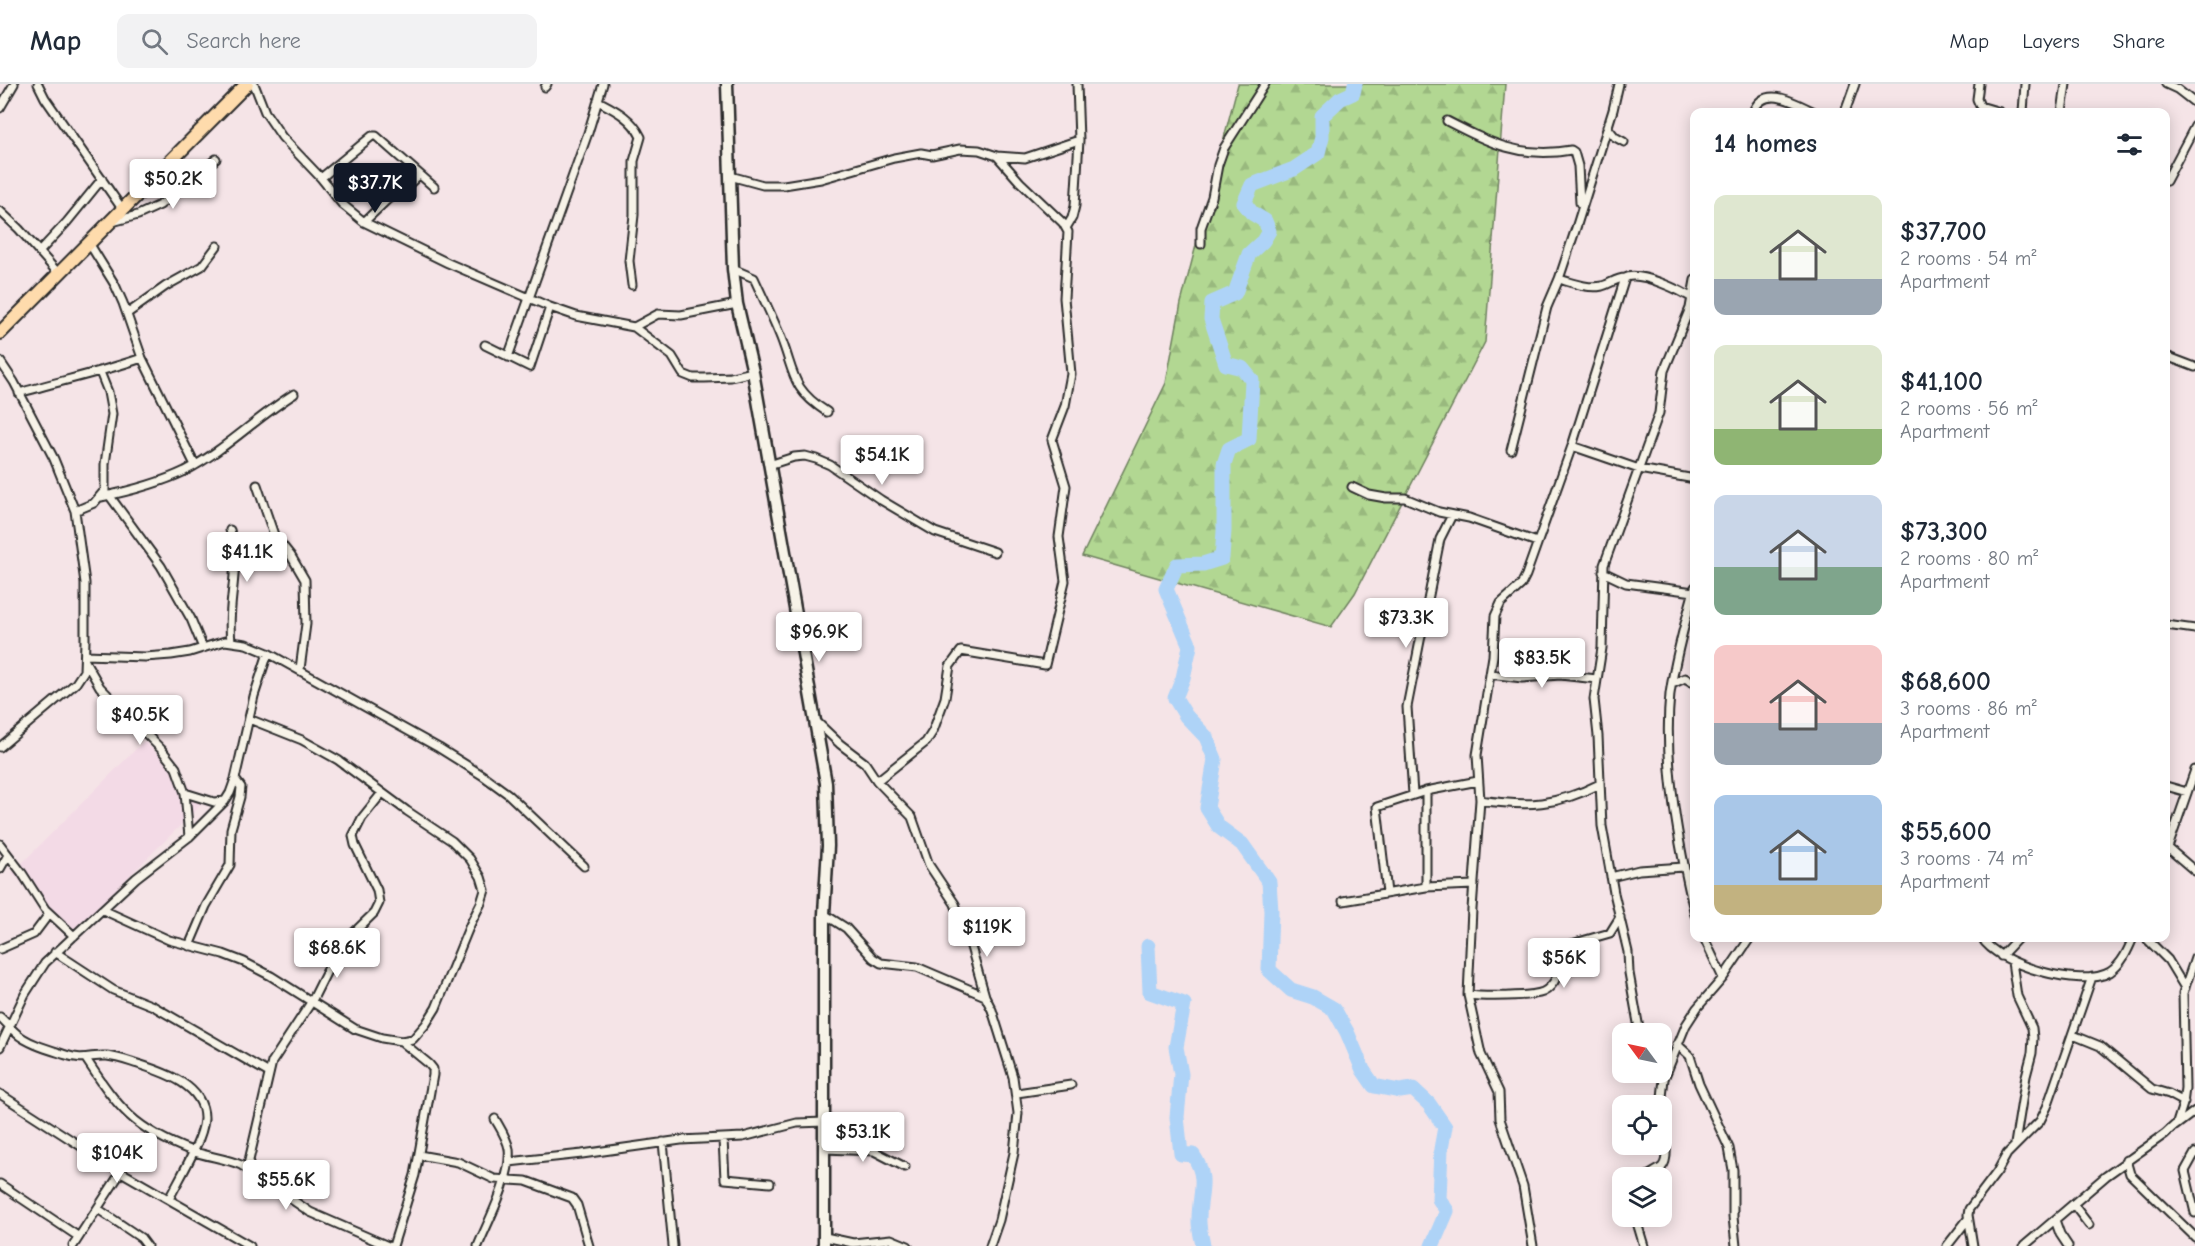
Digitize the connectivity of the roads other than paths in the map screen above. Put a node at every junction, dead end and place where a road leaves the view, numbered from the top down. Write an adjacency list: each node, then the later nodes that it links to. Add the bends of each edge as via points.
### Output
1 (14, 84): 15 (street)
2 (38, 84): 36 (street)
3 (247, 84): 39 (highway)
4 (254, 84): 35 (street, via 265,112 282,137)
5 (603, 84): 16 (street)
6 (728, 84): 34 (main road)
7 (1077, 84): 28 (street)
8 (1265, 84): 45 (street, via 1221,156 1201,228)
9 (1619, 84): 27 (street)
10 (1855, 84): 21 (street)
11 (1979, 84): 22 (street, via 1977,99 1980,106)
12 (2025, 84): 23 (street)
13 (2066, 84): 24 (street)
14 (2166, 84): 17 (street)
15 (2, 97): 18 (street)
16 (598, 101): 52 (street, via 625,116 641,137 634,161 629,261); 54 (street)
17 (2195, 103)
18 (0, 108)
19 (1755, 108): 20 (street, via 1761,98 1774,95)
20 (1806, 108)
21 (1846, 108)
22 (1987, 108)
23 (2023, 108)
24 (2063, 108)
25 (1447, 121): 38 (street, via 1492,143 1530,153 1571,150 1578,166)
26 (2195, 126): 32 (street)
27 (1607, 127): 29 (street); 38 (street)
28 (1079, 140): 30 (street, via 1025,158); 43 (street, via 1075,206)
29 (1624, 142)
30 (997, 156): 34 (street, via 960,149 921,153 784,185 763,185); 43 (street)
31 (216, 159): 42 (street, via 160,205)
32 (2170, 173)
33 (419, 175): 35 (street, via 372,136); 37 (street); 41 (street)
34 (730, 176): 48 (main road)
35 (321, 178): 41 (street, via 342,204)
36 (102, 179): 39 (street); 47 (street)
37 (434, 188)
38 (1581, 208): 51 (street)
39 (123, 210): 42 (highway)
40 (0, 211): 47 (street)
41 (364, 222): 54 (street)
42 (109, 223): 44 (highway)
43 (1066, 228): 105 (street, via 1064,298 1071,374 1052,440 1066,486 1059,537 1065,581 1045,665 961,651 950,666 945,698 927,742)
44 (89, 243): 49 (highway); 58 (street)
45 (1201, 244)
46 (218, 246): 58 (street, via 202,266)
47 (40, 251): 49 (street)
48 (733, 269): 55 (main road); 71 (street, via 754,278 780,336 791,373 810,401)
49 (59, 274): 60 (highway)
50 (1625, 278): 51 (street, via 1599,286); 53 (street, via 1630,275 1664,284); 72 (street)
51 (1559, 279): 73 (street, via 1547,307)
52 (632, 285)
53 (1690, 297)
54 (530, 299): 56 (street); 62 (street)
55 (737, 304): 59 (street, via 681,315 658,314); 68 (main road)
56 (550, 307): 59 (street); 62 (street, via 530,367)
57 (1690, 309): 76 (street, via 1666,364 1659,413)
58 (128, 313): 63 (street)
59 (634, 327): 68 (street, via 672,356 683,374 693,378)
60 (0, 333)
61 (485, 345): 62 (street)
62 (508, 357)
63 (142, 358): 67 (street); 74 (street)
64 (2170, 358): 66 (street)
65 (0, 361): 69 (street)
66 (2195, 367)
67 (100, 372): 69 (street); 80 (street, via 112,414)
68 (753, 372): 75 (main road)
69 (19, 393): 81 (street, via 54,459)
70 (294, 394): 74 (street)
71 (827, 412)
72 (1572, 446): 76 (street); 84 (street)
73 (1511, 450)
74 (195, 465): 80 (street, via 150,485)
75 (769, 465): 85 (street, via 794,457 816,459 935,532); 101 (main road)
76 (1639, 469): 77 (street); 86 (street)
77 (1690, 478)
78 (257, 485): 95 (street, via 274,535 305,579 306,624)
79 (1352, 487): 82 (street, via 1369,495 1405,498)
80 (105, 496): 81 (street); 92 (street, via 161,566)
81 (75, 511): 94 (street, via 85,583)
82 (1452, 515): 84 (street); 113 (street, via 1440,539 1408,698)
83 (230, 530): 91 (street, via 236,554 229,612)
84 (1537, 542): 96 (street, via 1524,581 1496,611)
85 (994, 552)
86 (1603, 572): 87 (street, via 1626,583); 97 (street, via 1602,648)
87 (1690, 590)
88 (1690, 605): 99 (street)
89 (2170, 626): 90 (street)
90 (2195, 629)
91 (231, 641): 92 (street); 93 (street)
92 (203, 648): 94 (street, via 145,657)
93 (268, 653): 95 (street); 100 (street)
94 (85, 658): 102 (street, via 84,671 76,683); 111 (street, via 100,687 168,758)
95 (300, 669): 121 (street, via 482,775 508,794)
96 (1490, 674): 97 (street); 106 (street, via 1477,755)
97 (1597, 679): 107 (street, via 1594,707)
98 (1690, 680): 99 (street)
99 (1672, 684): 122 (street, via 1668,718 1673,805)
100 (249, 719): 104 (street); 112 (street, via 321,750)
101 (815, 721): 105 (street, via 865,763); 133 (main road, via 826,783)
102 (0, 747)
103 (2195, 770): 110 (street)
104 (235, 779): 115 (street); 142 (street, via 241,787 231,829 230,865)
105 (878, 781): 152 (street, via 912,817 929,865 955,904)
106 (1478, 781): 109 (street); 114 (street)
107 (1600, 784): 114 (street, via 1566,799 1540,804); 125 (street)
108 (2170, 787): 110 (street)
109 (1426, 790): 113 (street); 127 (street)
110 (2187, 792): 117 (street)
111 (185, 793): 115 (street, via 214,802); 116 (street)
112 (382, 793): 153 (street, via 353,836 379,903 374,913 339,947); 158 (street, via 452,841 470,860 485,890 436,1008 413,1039)
113 (1413, 794): 128 (street, via 1379,805 1376,810)
114 (1480, 800): 126 (street)
115 (225, 801): 116 (street)
116 (189, 837): 131 (street)
117 (2170, 841)
118 (0, 844): 120 (street)
119 (2170, 852): 124 (street)
120 (8, 855): 123 (street); 132 (street)
121 (584, 866)
122 (1684, 867): 125 (street); 129 (street)
123 (0, 869)
124 (2195, 870)
125 (1611, 877): 134 (street)
126 (1474, 885): 127 (street); 151 (street)
127 (1426, 887): 128 (street)
128 (1387, 893): 130 (street)
129 (1690, 893)
130 (1343, 901)
131 (103, 910): 135 (street); 142 (street)
132 (49, 914): 135 (street); 143 (street, via 34,934)
133 (824, 914): 152 (street, via 846,928 881,963 917,967); 170 (main road)
134 (1620, 917): 151 (street, via 1610,933 1563,948 1556,978 1542,993); 155 (street)
135 (74, 936): 144 (street)
136 (1706, 942): 149 (street)
137 (1747, 942): 149 (street)
138 (1985, 942): 145 (street)
139 (2014, 942): 145 (street)
140 (2131, 942): 148 (street, via 2115,968)
141 (2150, 942): 150 (street, via 2168,960)
142 (189, 946): 153 (street, via 244,962)
143 (0, 949)
144 (55, 952): 156 (street, via 38,972); 163 (street, via 113,990 163,1012)
145 (2001, 956): 147 (street)
146 (2195, 958): 150 (street)
147 (2012, 962): 148 (street, via 2054,974); 174 (street, via 2017,996 2033,1038)
148 (2092, 977): 157 (street)
149 (1723, 978): 159 (street, via 1697,1008)
150 (2185, 988): 167 (street)
151 (1468, 995): 208 (street, via 1481,1054 1498,1092 1500,1119 1522,1186)
152 (985, 996): 165 (street)
153 (312, 1001): 158 (street, via 355,1029); 163 (street, via 280,1048)
154 (0, 1017): 156 (street)
155 (1638, 1023)
156 (10, 1025): 160 (street); 162 (street, via 23,1038)
157 (2073, 1035): 167 (street, via 2100,1046 2152,1089); 174 (street, via 2044,1114)
158 (401, 1041): 178 (street, via 433,1069)
159 (1677, 1044): 161 (street); 210 (street, via 1690,1056 1729,1148)
160 (0, 1047)
161 (1672, 1057)
162 (86, 1059): 176 (street, via 129,1118 148,1132); 176 (street, via 106,1056 128,1061 183,1083 200,1101 204,1118)
163 (269, 1074): 182 (street)
164 (1071, 1084): 165 (street)
165 (1017, 1093): 207 (street, via 1014,1153)
166 (0, 1094): 183 (street)
167 (2184, 1102): 171 (street)
168 (2194, 1114): 171 (street)
169 (495, 1119): 180 (street, via 509,1147)
170 (825, 1122): 172 (street, via 796,1123); 175 (main road)
171 (2172, 1128): 179 (street)
172 (723, 1139): 173 (street); 185 (street, via 725,1179)
173 (663, 1142): 180 (street); 205 (street)
174 (2015, 1144): 191 (street, via 1969,1209)
175 (825, 1149): 181 (street, via 874,1151); 197 (main road)
176 (193, 1151): 182 (street, via 231,1160); 187 (street)
177 (2195, 1154): 190 (street, via 2185,1171)
178 (419, 1155): 184 (street, via 458,1162 494,1179); 202 (street)
179 (2126, 1160): 188 (street); 196 (street, via 2130,1174)
180 (509, 1162): 184 (street)
181 (904, 1167)
182 (247, 1169): 202 (street, via 310,1212)
183 (121, 1172): 187 (street); 189 (street)
184 (505, 1178): 203 (street); 204 (street, via 526,1181 572,1198)
185 (770, 1183)
186 (0, 1185): 195 (street)
187 (169, 1198): 201 (street)
188 (2073, 1204): 192 (street); 193 (street)
189 (98, 1209): 195 (street); 200 (street)
190 (2195, 1213)
191 (1968, 1219): 211 (street); 212 (street)
192 (2055, 1220): 198 (street); 213 (street)
193 (2089, 1225)
194 (1638, 1227): 209 (street)
195 (79, 1237): 199 (street)
196 (2195, 1237)
197 (824, 1242): 206 (street, via 891,1239)
198 (2026, 1245)
199 (73, 1246)
200 (147, 1246)
201 (250, 1246)
202 (390, 1246)
203 (478, 1246)
204 (589, 1246)
205 (673, 1246)
206 (908, 1246)
207 (990, 1246)
208 (1533, 1246)
209 (1644, 1246)
210 (1736, 1246)
211 (1947, 1246)
212 (1973, 1246)
213 (2067, 1246)

